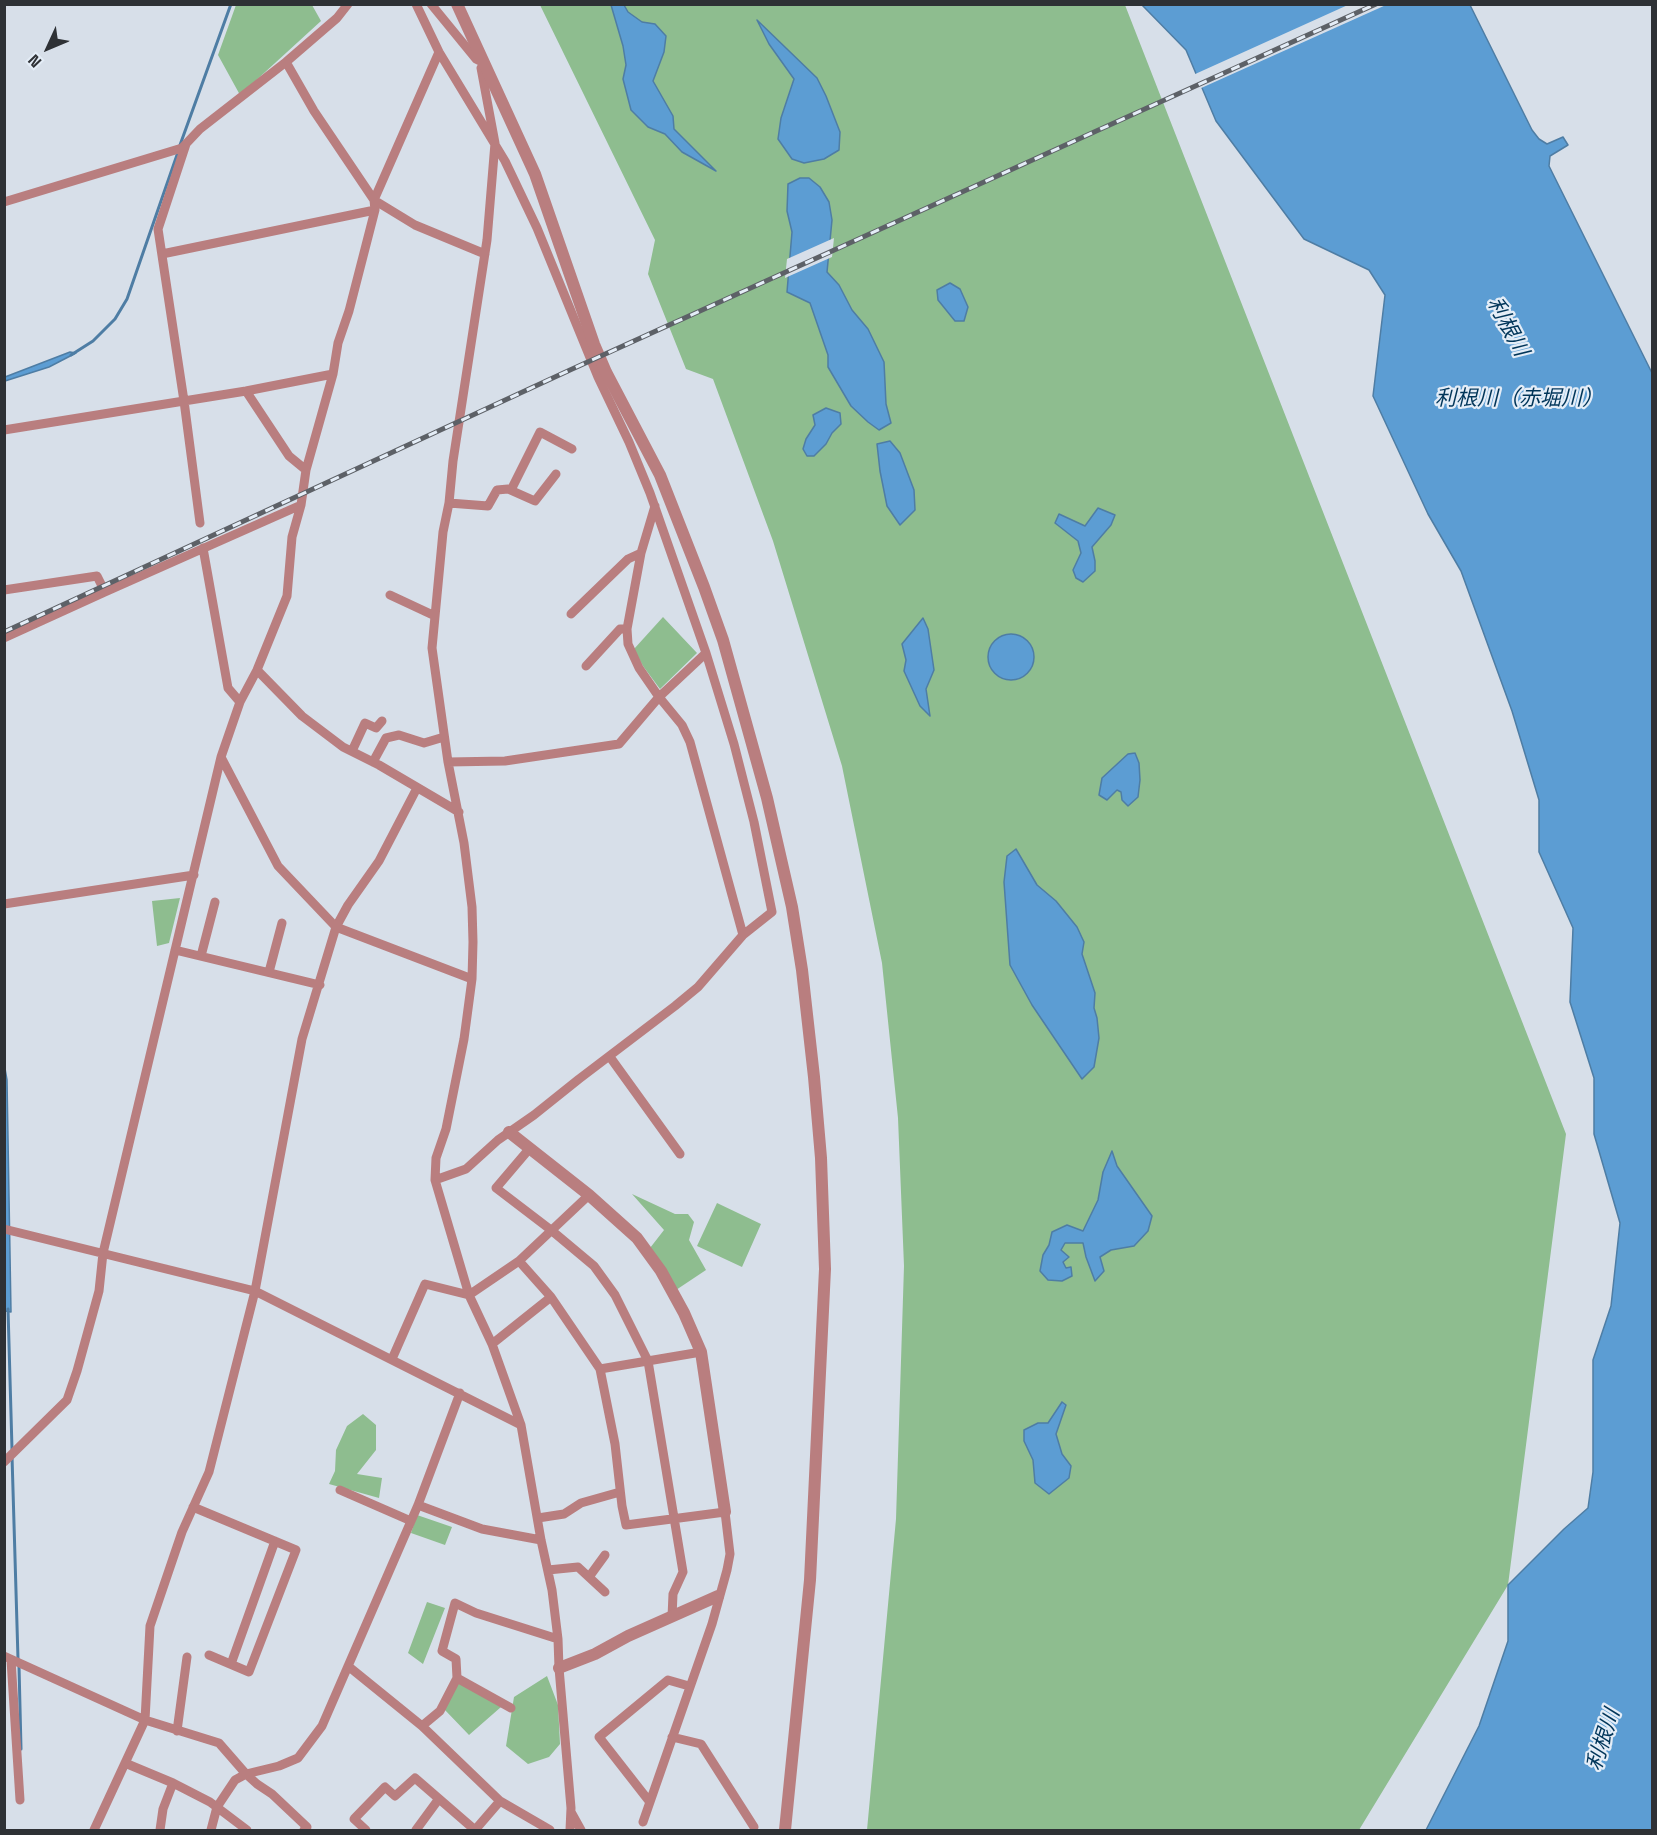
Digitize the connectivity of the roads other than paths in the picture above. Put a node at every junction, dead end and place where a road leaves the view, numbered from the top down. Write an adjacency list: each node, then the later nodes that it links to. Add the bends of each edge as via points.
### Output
1 (348, 4): 6 (street)
2 (416, 4): 5 (street)
3 (431, 4): 7 (street, via 476,59)
4 (457, 4): 7 (street)
5 (439, 52): 8 (street); 10 (street)
6 (286, 62): 9 (street); 10 (street)
7 (484, 63): 8 (street, via 481,68); 133 (street, via 535,174 598,353 660,475 704,587 764,787 792,907 814,1077 825,1269 812,1548)
8 (495, 143): 14 (street); 25 (street, via 537,228)
9 (181, 148): 11 (street); 13 (street, via 158,229)
10 (374, 200): 12 (street); 14 (street, via 415,225)
11 (4, 202)
12 (375, 210): 13 (street); 15 (street)
13 (162, 254): 17 (street)
14 (485, 254): 23 (street)
15 (333, 374): 16 (street); 20 (street)
16 (246, 391): 17 (street); 20 (street, via 289,456)
17 (184, 400): 18 (street); 26 (street)
18 (4, 430)
19 (573, 449): 22 (street, via 540,432)
20 (306, 471): 24 (street)
21 (556, 474): 22 (street, via 535,501)
22 (511, 490): 23 (street, via 497,490 488,506)
23 (449, 503): 33 (street)
24 (301, 505): 27 (street); 38 (street, via 291,537 287,596)
25 (655, 506): 28 (street); 36 (street)
26 (200, 523)
27 (203, 548): 30 (street); 40 (street, via 228,688)
28 (640, 553): 32 (street); 34 (street)
29 (4, 590): 30 (street, via 97,576)
30 (105, 592): 35 (street)
31 (390, 595): 33 (street)
32 (571, 614)
33 (435, 616): 42 (street, via 432,648)
34 (627, 629): 37 (street, via 620,629); 39 (street, via 632,655)
35 (4, 638)
36 (706, 653): 39 (street); 54 (street, via 754,822 772,912)
37 (586, 666)
38 (257, 670): 40 (street); 43 (street, via 302,716)
39 (659, 697): 46 (street, via 619,744 505,761); 54 (street, via 682,725 690,742)
40 (240, 702): 44 (street)
41 (382, 721): 43 (street, via 376,728 366,723)
42 (444, 737): 45 (street, via 424,743 399,735 386,738); 46 (street)
43 (352, 752): 45 (street)
44 (221, 757): 49 (street); 53 (street, via 278,866)
45 (373, 762): 47 (street)
46 (448, 762): 48 (street)
47 (417, 788): 48 (street); 53 (street, via 379,861)
48 (459, 812): 58 (street, via 472,907)
49 (194, 875): 51 (street); 55 (street)
50 (215, 902): 56 (street)
51 (4, 904)
52 (282, 923): 57 (street)
53 (336, 927): 58 (street); 59 (street)
54 (743, 935): 60 (street, via 698,987)
55 (175, 950): 56 (street); 68 (street)
56 (201, 956): 57 (street)
57 (269, 972): 59 (street)
58 (472, 979): 64 (street)
59 (320, 985): 70 (street, via 302,1039)
60 (610, 1056): 61 (street); 63 (street)
61 (509, 1132): 62 (street); 64 (street, via 466,1169)
62 (530, 1149): 65 (street); 67 (street, via 496,1188)
63 (680, 1154)
64 (435, 1180): 71 (street)
65 (589, 1195): 67 (street); 74 (street, via 637,1238 661,1271)
66 (4, 1229): 68 (street)
67 (551, 1230): 69 (street); 76 (street, via 594,1266 615,1295)
68 (103, 1253): 70 (street); 80 (street, via 99,1291 67,1400)
69 (519, 1261): 71 (street); 72 (street)
70 (255, 1291): 75 (street); 84 (street, via 209,1472)
71 (469, 1295): 73 (street); 75 (street, via 425,1284)
72 (551, 1297): 73 (street); 77 (street)
73 (492, 1344): 79 (street)
74 (700, 1352): 76 (street); 85 (street)
75 (392, 1359): 78 (street)
76 (648, 1361): 77 (street); 87 (street)
77 (600, 1369): 82 (street)
78 (460, 1393): 79 (street); 83 (street)
79 (521, 1425): 86 (street)
80 (4, 1462)
81 (340, 1490): 88 (street)
82 (620, 1492): 86 (street, via 581,1503 564,1514); 87 (street, via 626,1525)
83 (418, 1505): 88 (street); 89 (street, via 482,1529)
84 (193, 1507): 90 (street); 107 (street, via 150,1626)
85 (725, 1512): 87 (street); 95 (street, via 730,1554)
86 (538, 1518): 89 (street)
87 (676, 1520): 96 (street, via 683,1572 673,1594)
88 (411, 1521): 102 (street)
89 (541, 1540): 92 (street)
90 (275, 1541): 101 (street); 101 (street, via 296,1550 249,1672)
91 (605, 1555): 93 (street)
92 (548, 1570): 93 (street, via 578,1567); 97 (street)
93 (589, 1577): 94 (street)
94 (605, 1592)
95 (718, 1596): 96 (street); 105 (street)
96 (672, 1617): 103 (street)
97 (558, 1639): 103 (street); 104 (street, via 455,1603 442,1651 456,1659)
98 (209, 1655): 101 (street)
99 (187, 1657): 109 (street)
100 (8, 1658): 107 (street); 114 (street)
101 (231, 1664)
102 (348, 1666): 108 (street); 112 (street, via 322,1726 298,1758)
103 (559, 1668): 119 (street)
104 (457, 1678): 106 (street); 108 (street, via 440,1711)
105 (689, 1686): 110 (street); 117 (street, via 668,1680 599,1737)
106 (511, 1708)
107 (145, 1720): 109 (street); 111 (street)
108 (422, 1726): 116 (street)
109 (177, 1731): 112 (street, via 219,1743)
110 (672, 1737): 117 (street); 121 (street, via 701,1744)
111 (124, 1763): 113 (street); 122 (street)
112 (246, 1774): 118 (street, via 236,1780); 126 (street, via 307,1827)
113 (173, 1783): 118 (street); 123 (street)
114 (20, 1800)
115 (438, 1800): 127 (street, via 415,1778 395,1796 385,1787 354,1819); 128 (street); 129 (street)
116 (500, 1801): 129 (street); 130 (street)
117 (649, 1801): 120 (street)
118 (217, 1807): 124 (street); 125 (street)
119 (571, 1812): 131 (street); 132 (street)
120 (642, 1822)
121 (754, 1827)
122 (94, 1830)
123 (160, 1830)
124 (211, 1830)
125 (247, 1830)
126 (304, 1830)
127 (366, 1830)
128 (416, 1830)
129 (475, 1830)
130 (550, 1830)
131 (570, 1830)
132 (581, 1830)
133 (785, 1830)

